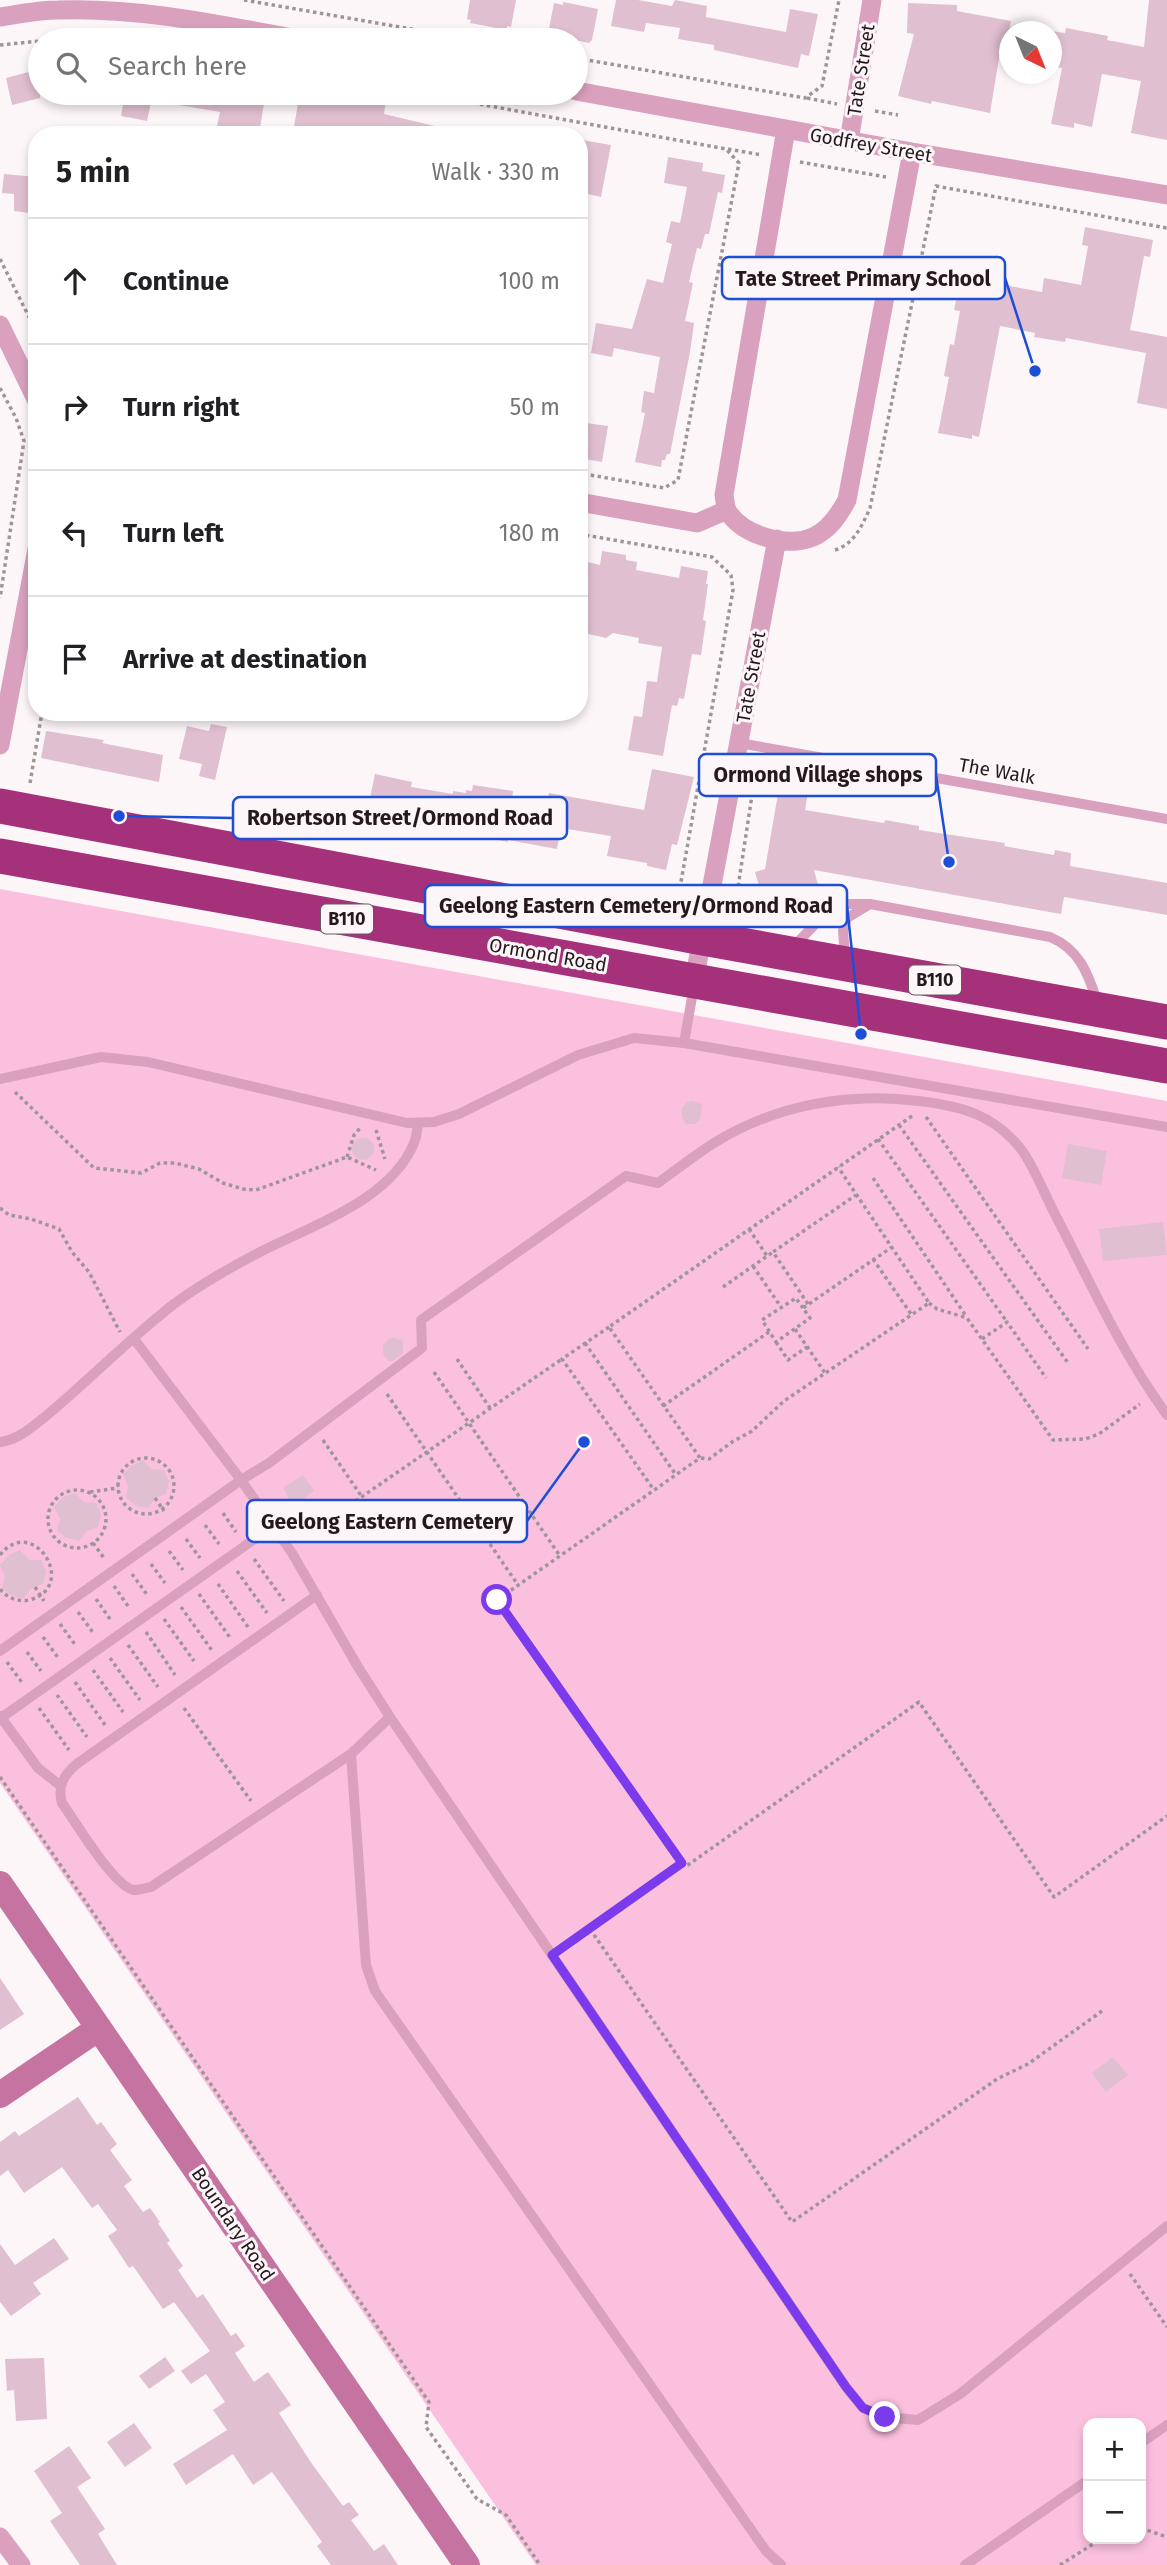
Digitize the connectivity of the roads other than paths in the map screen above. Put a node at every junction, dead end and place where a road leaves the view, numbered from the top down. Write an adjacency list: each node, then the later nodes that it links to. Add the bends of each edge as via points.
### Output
1 (872, 0): 6 (street, Tate Street)
2 (0, 17): 3 (street, via 92,9)
3 (237, 28)
4 (588, 93): 5 (street, Godfrey Street)
5 (786, 129): 6 (street, Godfrey Street); 12 (street, via 724,495)
6 (849, 141): 7 (street, Godfrey Street)
7 (912, 152): 8 (street, Godfrey Street); 13 (street, via 847,500 836,520 814,536)
8 (1167, 195)
9 (0, 325): 10 (street)
10 (28, 383)
11 (588, 504): 12 (street, via 696,523)
12 (727, 510): 13 (street, via 753,534)
13 (776, 539): 15 (street, Tate Street)
14 (28, 597): 16 (street)
15 (739, 743): 18 (lane, The Walk); 21 (street, Tate Street)
16 (0, 745)
17 (0, 806): 21 (highway, Ormond Road / B110)
18 (1167, 819)
19 (0, 856): 24 (highway, Ormond Road / B110)
20 (870, 904): 22 (lane, via 840,904); 23 (lane, via 847,918 843,931); 26 (lane, via 1064,943 1089,975)
21 (703, 938): 22 (highway, Ormond Road / B110); 24 (street, Tate Street)
22 (786, 953): 23 (highway, Ormond Road / B110)
23 (846, 964): 26 (highway, Ormond Road / B110)
24 (694, 981): 26 (highway, Ormond Road / B110); 27 (lane)
25 (1167, 1023): 26 (highway, Ormond Road / B110)
26 (1098, 1032): 28 (highway, Ormond Road / B110)
27 (684, 1043): 30 (lane, via 634,1038 578,1055 459,1114); 31 (lane)
28 (1167, 1066)
29 (0, 1079): 30 (lane, via 101,1057 148,1062)
30 (418, 1123): 32 (lane, via 403,1163 360,1201 201,1285)
31 (1167, 1126)
32 (134, 1339): 34 (lane, via 26,1432); 35 (lane)
33 (1167, 1415): 35 (lane, via 1116,1334 1022,1151 994,1122 940,1103 855,1098 781,1112 715,1142 657,1183 626,1176 421,1320 422,1348)
34 (0, 1442)
35 (241, 1480): 36 (lane); 38 (lane)
36 (273, 1526): 37 (lane); 39 (lane)
37 (317, 1595): 40 (lane); 42 (lane, via 72,1767)
38 (0, 1651)
39 (1, 1717): 42 (lane, via 38,1768)
40 (390, 1717): 41 (lane); 46 (lane, via 863,2408 885,2417 918,2420 960,2394)
41 (351, 1754): 42 (lane, via 151,1887 134,1890 109,1870 62,1803); 53 (lane, via 366,1965 375,1992 766,2551)
42 (61, 1786)
43 (0, 1884): 44 (main road, Boundary Road)
44 (99, 2028): 45 (main road); 52 (main road, Boundary Road)
45 (0, 2095)
46 (1167, 2226)
47 (1167, 2425): 48 (lane)
48 (1146, 2440)
49 (1087, 2481): 54 (lane)
50 (0, 2537): 51 (street)
51 (21, 2565)
52 (467, 2565)
53 (781, 2565)
54 (965, 2565)

